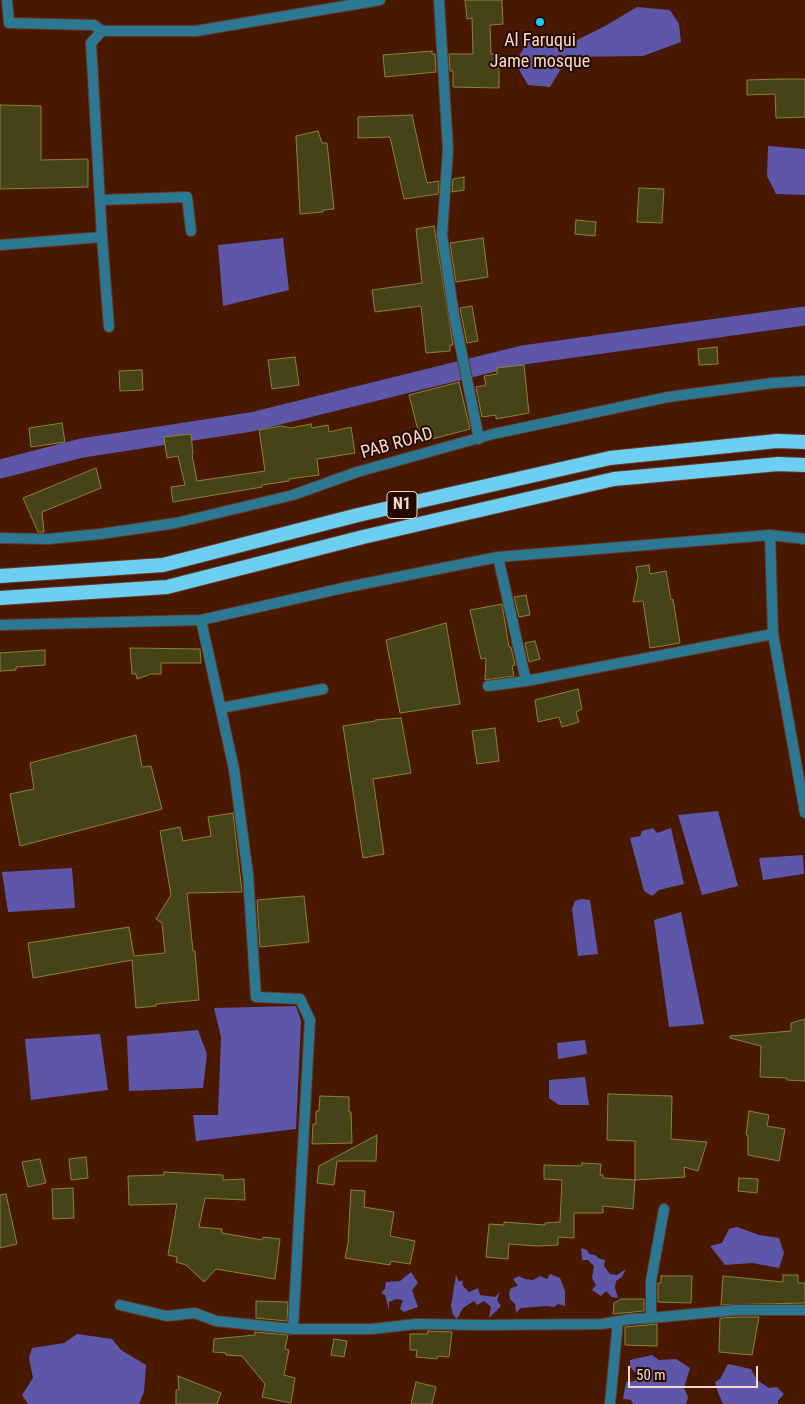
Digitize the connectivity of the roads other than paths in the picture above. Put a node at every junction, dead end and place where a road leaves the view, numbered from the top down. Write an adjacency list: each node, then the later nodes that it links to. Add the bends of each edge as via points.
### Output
1 (7, 0): 4 (street, via 9,23 94,25)
2 (439, 0): 11 (street, via 448,150 442,235)
3 (374, 1): 4 (street, via 196,31)
4 (102, 31): 5 (street, via 91,43)
5 (100, 200): 6 (street, via 187,197); 7 (street)
6 (191, 231)
7 (102, 237): 8 (street); 9 (street)
8 (0, 244)
9 (110, 327)
10 (805, 381): 11 (street, PAB ROAD, via 668,397)
11 (479, 439): 15 (street, PAB ROAD, via 357,472 293,495 176,523 48,539)
12 (805, 442): 18 (highway, N1, via 777,441 610,458 358,515 163,565)
13 (805, 464): 19 (highway, N1, via 614,480 363,536 167,587)
14 (770, 535): 16 (street); 17 (street); 22 (street)
15 (0, 538)
16 (805, 539)
17 (498, 557): 20 (street); 23 (street)
18 (0, 576)
19 (0, 598)
20 (201, 620): 21 (street); 26 (street)
21 (0, 625)
22 (773, 634): 23 (street); 27 (street)
23 (526, 681): 24 (street)
24 (488, 686)
25 (323, 689): 26 (street)
26 (221, 708): 33 (street, via 234,769 248,875 256,997 300,999 310,1020)
27 (805, 813)
28 (664, 1209): 31 (street, via 651,1281)
29 (120, 1305): 33 (street, via 167,1316 195,1313 216,1321)
30 (805, 1310): 31 (street, via 736,1310)
31 (651, 1318): 32 (street)
32 (618, 1321): 33 (street, via 602,1324 416,1324 372,1329); 34 (street)
33 (293, 1329)
34 (610, 1404)

